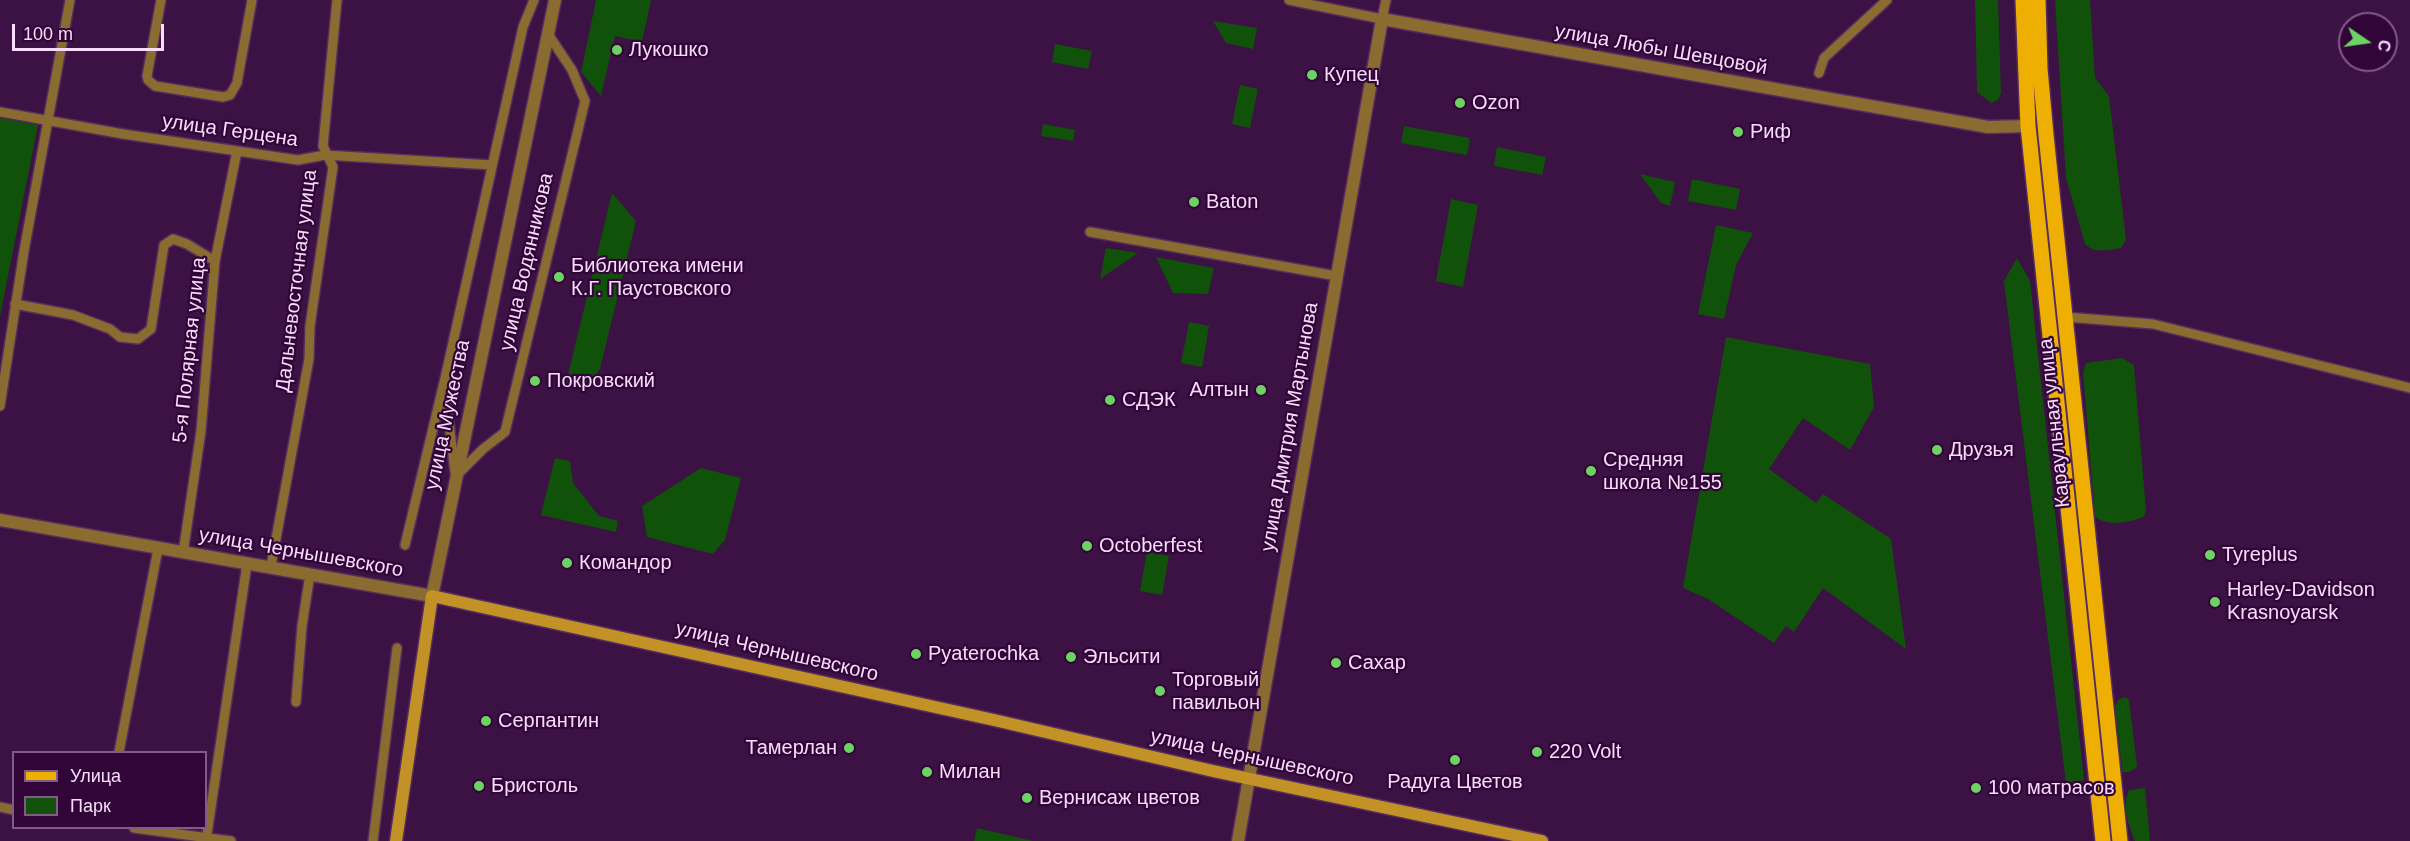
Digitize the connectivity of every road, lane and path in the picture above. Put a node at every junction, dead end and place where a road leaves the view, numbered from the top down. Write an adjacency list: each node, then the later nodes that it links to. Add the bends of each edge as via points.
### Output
1 (70, 0): 16 (street)
2 (161, 0): 3 (street, via 148,81 155,86 223,97 237,83)
3 (252, 0)
4 (337, 0): 19 (street, Дальневосточная улица)
5 (534, 0): 20 (street, via 523,27)
6 (555, 0): 13 (street, улица Мужества)
7 (1289, 0): 12 (street, улица Любы Шевцовой)
8 (1386, 0): 12 (street)
9 (1887, 0): 14 (street, via 1824,58)
10 (2023, 0): 17 (main road, Караульная улица)
11 (2038, 0): 25 (main road, Караульная улица, via 2040,69)
12 (1382, 19): 17 (street, улица Любы Шевцовой, via 1988,127); 23 (street, улица Дмитрия Мартынова)
13 (548, 34): 29 (street, улица Мужества); 29 (street, улица Водянникова, via 572,70 585,101 505,432)
14 (1819, 73)
15 (0, 112): 16 (street, улица Герцена)
16 (49, 121): 18 (street, улица Герцена); 24 (street)
17 (2028, 126): 49 (main road, Караульная улица)
18 (237, 151): 19 (street, улица Герцена, via 298,160); 22 (street, 5-я Полярная улица)
19 (325, 155): 20 (street, улица Герцена); 35 (street, Дальневосточная улица, via 333,167 310,326 309,360)
20 (492, 165): 26 (street)
21 (1090, 231): 23 (street)
22 (215, 261): 24 (street, via 173,238 164,245 151,330 138,339 120,337 110,329 73,315); 33 (street, 5-я Полярная улица, via 201,431)
23 (1337, 276): 41 (street, улица Дмитрия Мартынова)
24 (15, 304): 28 (street)
25 (2066, 317): 27 (street, via 2153,324); 50 (main road, Караульная улица)
26 (446, 374): 29 (street); 31 (street)
27 (2410, 388)
28 (0, 406)
29 (456, 477): 37 (street, улица Мужества)
30 (0, 520): 32 (street, улица Чернышевского)
31 (405, 545)
32 (158, 549): 33 (street, улица Чернышевского); 40 (street)
33 (183, 553): 34 (street, улица Чернышевского)
34 (247, 564): 35 (street, улица Чернышевского); 43 (street)
35 (271, 566): 36 (street, улица Чернышевского)
36 (310, 574): 37 (street, улица Чернышевского); 39 (street)
37 (432, 596): 41 (main road, улица Чернышевского); 46 (main road, улица Мужества)
38 (397, 648): 45 (street)
39 (296, 702)
40 (119, 751)
41 (1247, 777): 47 (street, улица Дмитрия Мартынова); 48 (main road, улица Чернышевского)
42 (141, 829): 43 (street)
43 (206, 839): 44 (street)
44 (231, 841)
45 (373, 841)
46 (396, 841)
47 (1238, 841)
48 (1542, 841)
49 (2103, 841)
50 (2120, 841)

